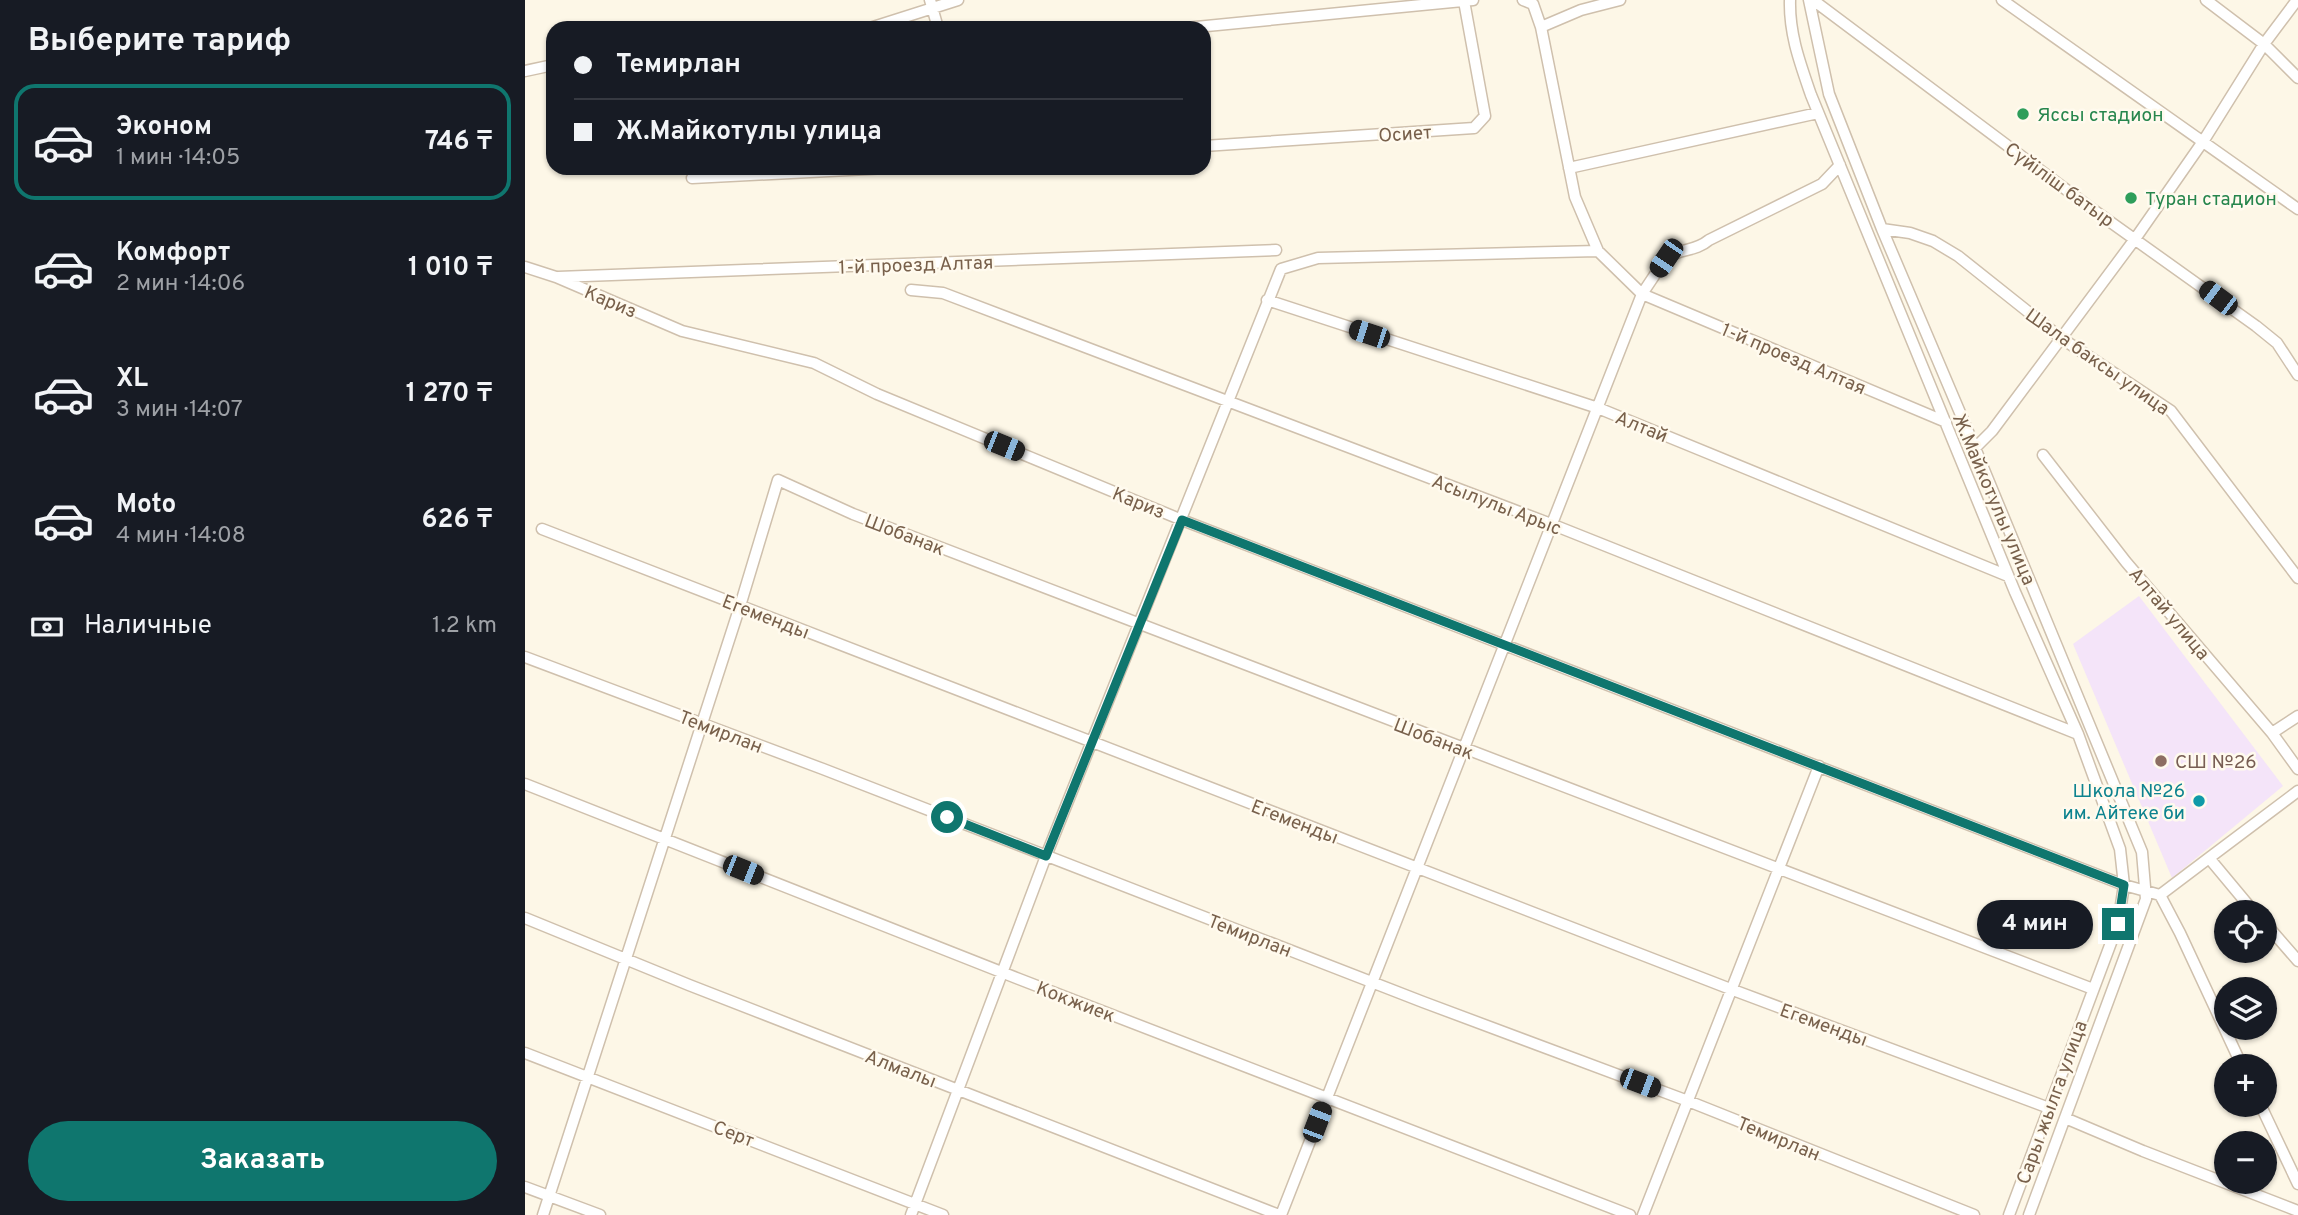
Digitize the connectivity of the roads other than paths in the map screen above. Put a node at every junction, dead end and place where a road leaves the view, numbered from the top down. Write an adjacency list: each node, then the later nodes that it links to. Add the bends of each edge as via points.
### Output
1 (958, 0): 10 (street)
2 (1524, 0): 14 (street, via 1533,4)
3 (1620, 0): 14 (street)
4 (1790, 0): 19 (street, Ж.Майкотулы улица, via 1794,45)
5 (1811, 0): 27 (street, Ж.Майкотулы улица, via 1829,94); 28 (street, Сүйіліш батыр)
6 (2003, 0): 20 (street)
7 (2206, 0): 15 (street)
8 (2297, 0): 15 (street)
9 (1469, 1): 13 (street); 21 (street, Осиет, via 1485,116 1474,128)
10 (931, 4): 11 (street); 12 (street)
11 (888, 21)
12 (936, 21)
13 (1211, 26)
14 (1541, 27): 23 (street)
15 (2264, 44): 18 (street); 20 (street)
16 (546, 66): 17 (street)
17 (525, 71)
18 (2298, 78)
19 (1818, 113): 22 (street, Ж.Майкотулы улица); 23 (street)
20 (2204, 140): 26 (street); 28 (street)
21 (1211, 146)
22 (1840, 165): 34 (street, via 1822,184 1699,248 1672,254); 38 (street, Ж.Майкотулы улица)
23 (1569, 168): 30 (street, via 1575,197)
24 (750, 175): 25 (street)
25 (692, 178)
26 (2298, 209)
27 (1882, 229): 36 (street, Шала баксы улица, via 1910,233 1950,251); 37 (street, Ж.Майкотулы улица)
28 (2135, 239): 36 (street); 39 (street, Сүйіліш батыр, via 2277,343)
29 (1276, 250): 32 (street, 1-й проезд Алтая)
30 (1598, 251): 34 (street); 35 (street, via 1318,258 1281,269)
31 (525, 267): 32 (street, Кариз)
32 (556, 277): 45 (street, Кариз, via 682,331 814,363 877,394)
33 (911, 290): 40 (street, Асылулы Арыс, via 943,293)
34 (1642, 294): 41 (street); 42 (street, 1-й проезд Алтая)
35 (1267, 300): 40 (street); 41 (street, Алтай)
36 (2061, 338): 43 (street); 49 (street, Шала баксы улица, via 2171,411)
37 (1930, 346): 38 (street); 43 (street, Ж.Майкотулы улица)
38 (1917, 352): 42 (street, Ж.Майкотулы улица)
39 (2298, 375)
40 (1227, 401): 45 (street); 46 (street, Асылулы Арыс)
41 (1598, 408): 46 (street); 48 (street, Алтай)
42 (1946, 422): 48 (street, Ж.Майкотулы улица)
43 (1975, 449): 70 (street, Ж.Майкотулы улица, via 2142,852)
44 (2043, 455): 56 (street, Алтай улица, via 2126,562)
45 (1182, 520): 51 (street); 52 (street, Кариз)
46 (1551, 524): 52 (street); 57 (street, Асылулы Арыс)
47 (542, 529): 50 (street, Егеменды)
48 (2008, 576): 57 (street, Ж.Майкотулы улица)
49 (2298, 578)
50 (740, 606): 51 (street, Шобанак, via 778,480 853,514); 55 (street); 58 (street, Егеменды)
51 (1140, 625): 58 (street); 59 (street, Шобанак)
52 (1504, 644): 59 (street); 60 (street, Кариз)
53 (525, 657): 55 (street, Темирлан)
54 (2298, 716): 56 (street)
55 (702, 723): 64 (street); 65 (street, Темирлан)
56 (2271, 733): 61 (street, Алтай улица)
57 (2078, 734): 69 (street, Ж.Майкотулы улица, via 2120,849)
58 (1092, 742): 65 (street); 67 (street, Егеменды)
59 (1463, 749): 67 (street); 68 (street, Шобанак)
60 (1819, 766): 68 (street); 69 (street, Кариз)
61 (2298, 769)
62 (525, 784): 64 (street, Кокжиек)
63 (2298, 791): 66 (street)
64 (665, 839): 75 (street); 77 (street, Кокжиек)
65 (1046, 856): 77 (street); 78 (street, Темирлан)
66 (2209, 859): 71 (street); 72 (street)
67 (1416, 868): 78 (street); 80 (street, Егеменды)
68 (1779, 870): 79 (street, Шобанак); 80 (street)
69 (2124, 885): 70 (street, Кариз); 79 (street, Ж.Майкотулы улица, via 2118,924)
70 (2145, 892): 71 (street, Кариз); 81 (street, Ж.Майкотулы улица)
71 (2160, 895): 83 (street)
72 (2244, 900)
73 (525, 918): 75 (street, Алмалы)
74 (2277, 937): 76 (street)
75 (626, 960): 84 (street); 85 (street, Алмалы)
76 (2298, 961)
77 (1002, 972): 85 (street); 86 (street, Кокжиек)
78 (1372, 982): 86 (street); 87 (street, Темирлан)
79 (2092, 989): 88 (street, Сары жылга улица)
80 (1733, 990): 87 (street); 88 (street, Егеменды)
81 (2110, 998): 90 (street, Сары жылга улица)
82 (525, 1053): 84 (street, Серт)
83 (2236, 1054)
84 (588, 1077): 93 (street); 94 (street, Серт)
85 (958, 1090): 94 (street); 99 (street, Алмалы)
86 (1327, 1098): 99 (street); 100 (street, Кокжиек)
87 (1688, 1101): 101 (street); 102 (street, Темирлан)
88 (2049, 1108): 103 (street, Сары жылга улица)
89 (2266, 1117): 91 (street)
90 (2065, 1118): 95 (street); 104 (street, Сары жылга улица)
91 (2298, 1184)
92 (525, 1186): 93 (street)
93 (549, 1196): 96 (street); 97 (street)
94 (913, 1210): 98 (street, Серт)
95 (2298, 1211)
96 (543, 1215)
97 (600, 1215)
98 (943, 1215)
99 (1280, 1215)
100 (1630, 1215)
101 (1643, 1215)
102 (1974, 1215)
103 (2009, 1215)
104 (2029, 1215)

